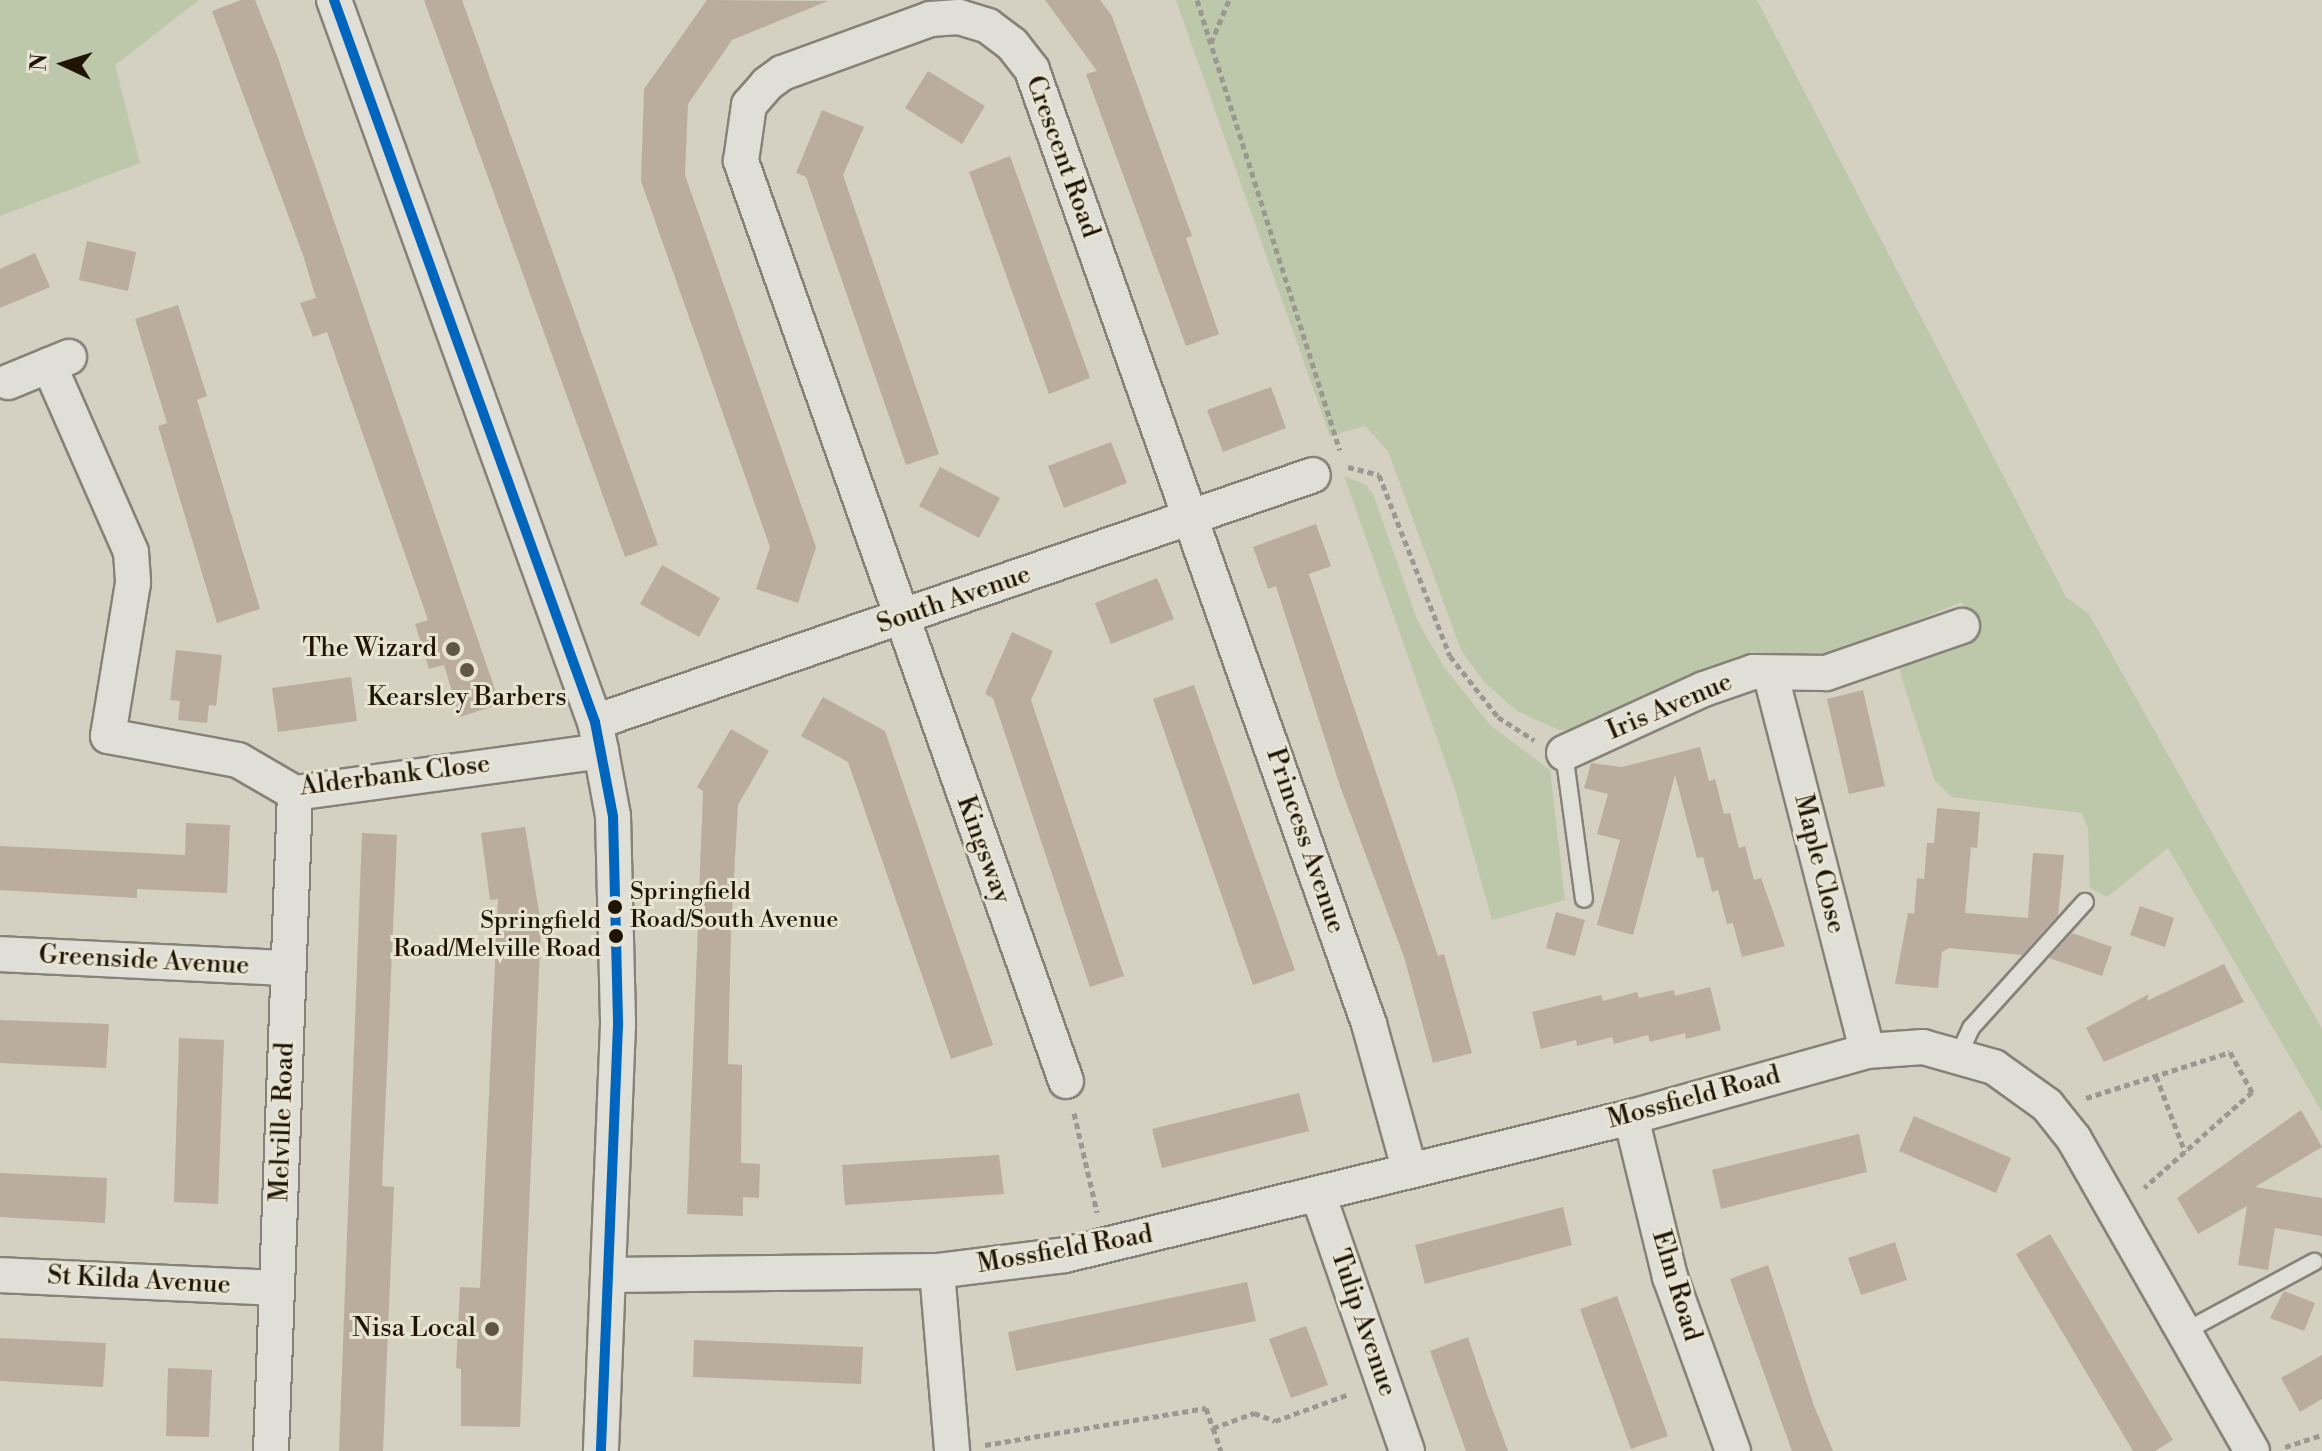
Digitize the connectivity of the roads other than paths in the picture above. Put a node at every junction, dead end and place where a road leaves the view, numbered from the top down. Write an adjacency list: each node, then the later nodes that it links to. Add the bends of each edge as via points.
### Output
1 (334, 0): 8 (street)
2 (8, 382): 10 (street, Alderbank Close, via 59,361 131,552 133,583 108,736 238,760)
3 (1329, 471): 4 (street, South Avenue)
4 (1192, 517): 5 (street, South Avenue); 5 (street, Crescent Road, via 1032,70 1012,44 988,26 959,17 930,19 782,73 749,105 741,132 741,161); 19 (street, Princess Avenue, via 1369,1024)
5 (901, 619): 8 (street, South Avenue); 17 (street, Kingsway)
6 (1962, 626): 7 (street, Iris Avenue, via 1826,673)
7 (1771, 676): 9 (street, Iris Avenue, via 1753,672 1704,689); 15 (street, Maple Close)
8 (598, 736): 10 (street, Alderbank Close); 24 (street, via 613,816 618,1025)
9 (1564, 753): 11 (lane)
10 (295, 793): 14 (street, Melville Road)
11 (1584, 899)
12 (2085, 902): 16 (lane, via 1971,1028)
13 (0, 954): 14 (street, Greenside Avenue)
14 (288, 968): 25 (street, Melville Road)
15 (1867, 1051): 16 (street, Mossfield Road, via 1923,1047); 18 (street, Mossfield Road)
16 (1959, 1054): 26 (street, Mossfield Road, via 1994,1067 2050,1110 2074,1139)
17 (1066, 1081)
18 (1631, 1117): 19 (street, Mossfield Road); 31 (street, Elm Road, via 1670,1277)
19 (1409, 1168): 20 (street, Mossfield Road)
20 (1318, 1194): 22 (street, Mossfield Road, via 1105,1246); 30 (street, Tulip Avenue)
21 (2314, 1262): 26 (lane)
22 (937, 1271): 24 (street, Mossfield Road); 29 (street)
23 (0, 1275): 25 (street, St Kilda Avenue)
24 (609, 1275): 28 (street)
25 (277, 1288): 27 (street, Melville Road)
26 (2184, 1332): 32 (street, Mossfield Road)
27 (271, 1451)
28 (601, 1451)
29 (952, 1451)
30 (1407, 1451)
31 (1733, 1451)
32 (2252, 1451)

